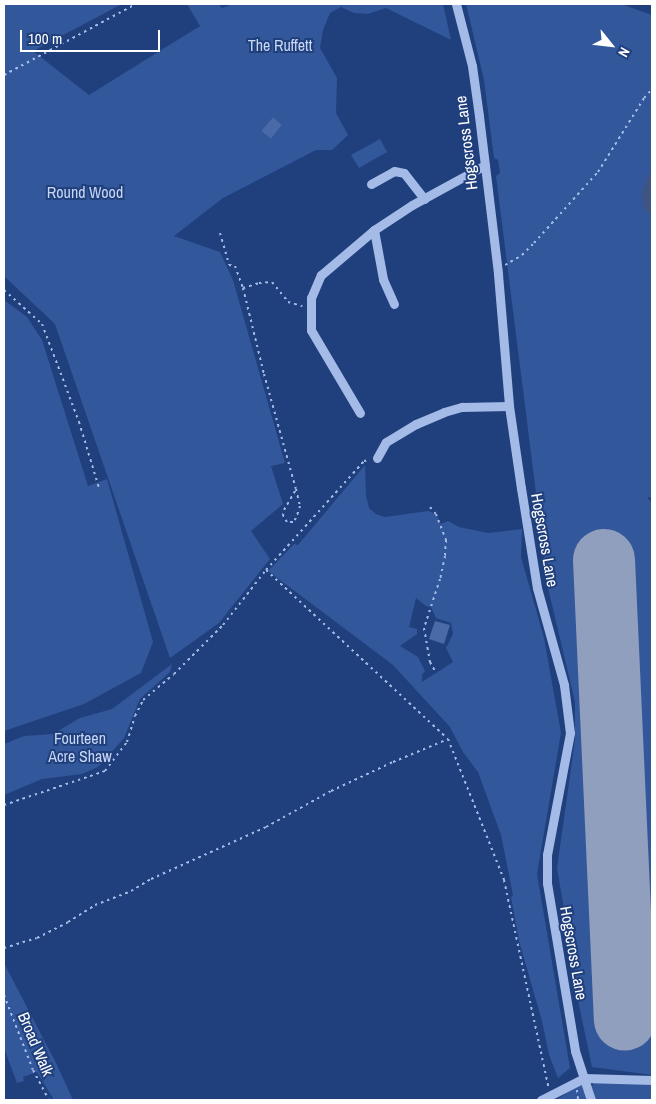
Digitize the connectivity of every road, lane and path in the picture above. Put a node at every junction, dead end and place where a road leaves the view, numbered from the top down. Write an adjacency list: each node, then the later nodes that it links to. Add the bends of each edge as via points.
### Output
1 (136, 4): 3 (path)
2 (456, 4): 5 (street, Hogscross Lane, via 472,66)
3 (4, 75)
4 (652, 90): 10 (path, via 598,172 534,244 510,264 502,266)
5 (485, 166): 7 (street); 10 (street, Hogscross Lane)
6 (371, 184): 7 (street, via 394,171 404,173)
7 (424, 199): 8 (street)
8 (374, 230): 13 (street, via 383,280); 14 (street, via 321,275)
9 (220, 233): 11 (path, via 229,265 235,266)
10 (498, 274): 15 (street, Hogscross Lane)
11 (243, 288): 14 (path, via 272,282 288,302); 19 (path)
12 (4, 290): 18 (path, via 42,324 79,422)
13 (394, 304)
14 (312, 306): 16 (street, via 311,330)
15 (509, 406): 17 (street, via 462,407 444,412 386,442); 27 (street, Hogscross Lane, via 537,588 564,685 570,733 547,855 547,884 575,1051)
16 (360, 414)
17 (377, 458): 21 (path, via 364,461)
18 (98, 488)
19 (296, 489): 19 (path, via 300,506 293,522 287,522 284,510)
20 (430, 507): 22 (path, via 446,540 440,579 424,628 430,662)
21 (266, 570): 23 (path); 24 (path, via 223,626 143,700 127,742 105,772)
22 (436, 672)
23 (448, 739): 25 (path, via 331,791 266,827 151,878 131,891 94,905 37,938); 29 (path, via 504,880)
24 (4, 805)
25 (4, 948)
26 (4, 996): 30 (path, Broad Walk, via 33,1070)
27 (584, 1078): 28 (street); 29 (street); 32 (street, Hogscross Lane)
28 (652, 1080)
29 (550, 1094): 31 (street)
30 (49, 1100)
31 (541, 1100)
32 (591, 1100)

